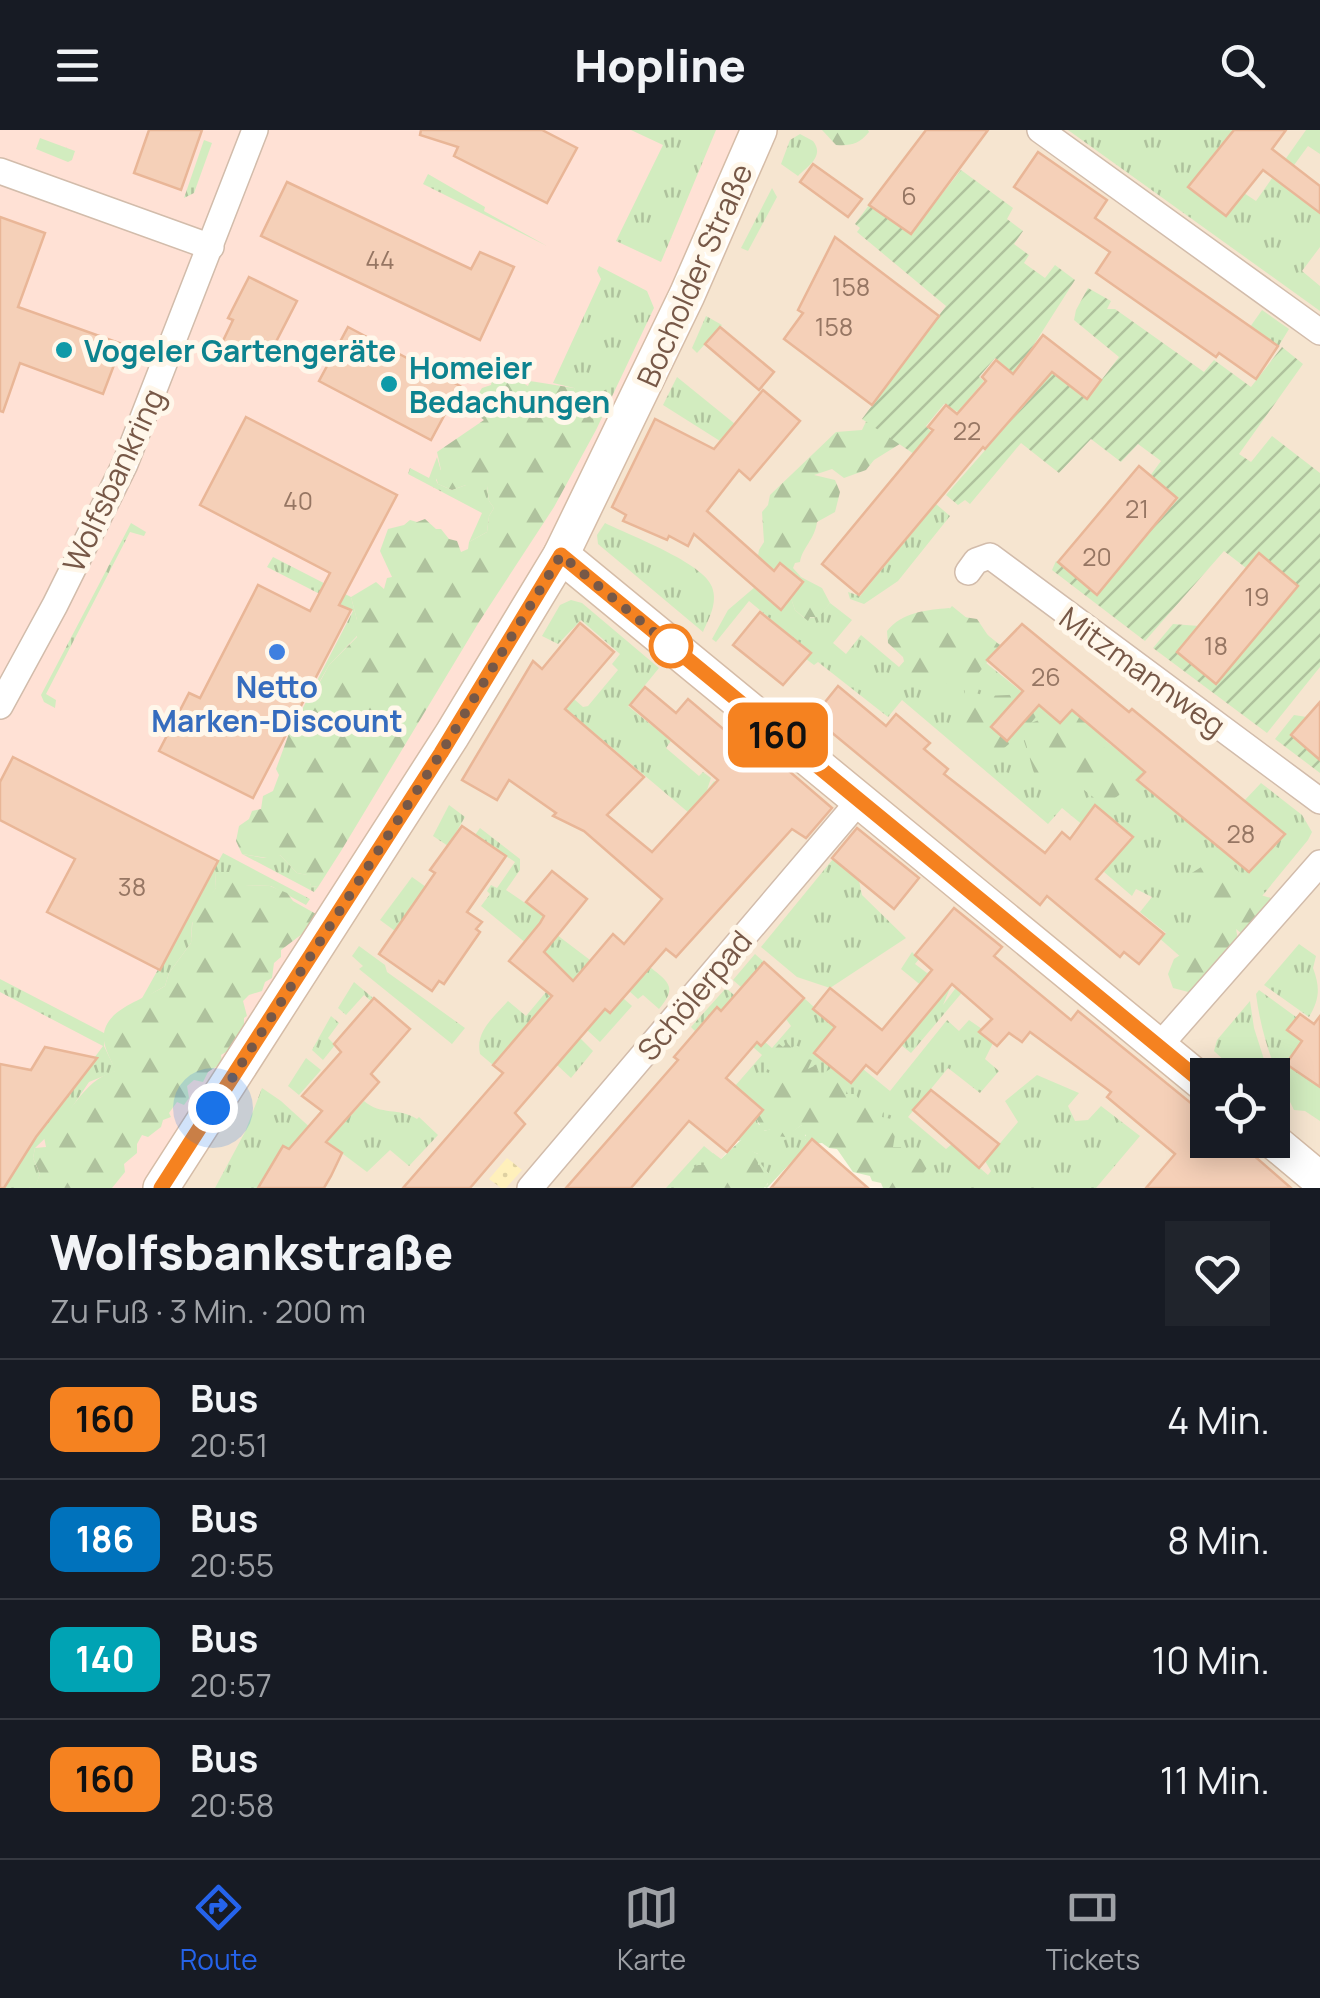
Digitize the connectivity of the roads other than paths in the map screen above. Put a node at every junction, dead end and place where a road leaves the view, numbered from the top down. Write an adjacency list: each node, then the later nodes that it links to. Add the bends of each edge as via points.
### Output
1 (255, 130): 5 (street, Wolfsbankring)
2 (759, 130): 7 (main road, Bocholder Straße)
3 (1040, 130): 6 (street)
4 (0, 170): 5 (street)
5 (212, 247): 9 (street, Wolfsbankring, via 125,464)
6 (1320, 332)
7 (561, 555): 11 (main road); 17 (main road, Bocholder Straße)
8 (968, 572): 10 (street, Mitzmannweg, via 990,556)
9 (0, 706)
10 (1320, 801)
11 (858, 802): 13 (main road); 18 (street, Schölerpad)
12 (1320, 863): 13 (street)
13 (1160, 1046): 14 (main road)
14 (1190, 1072)
15 (1290, 1155): 16 (main road)
16 (1320, 1180)
17 (161, 1188)
18 (530, 1188)

